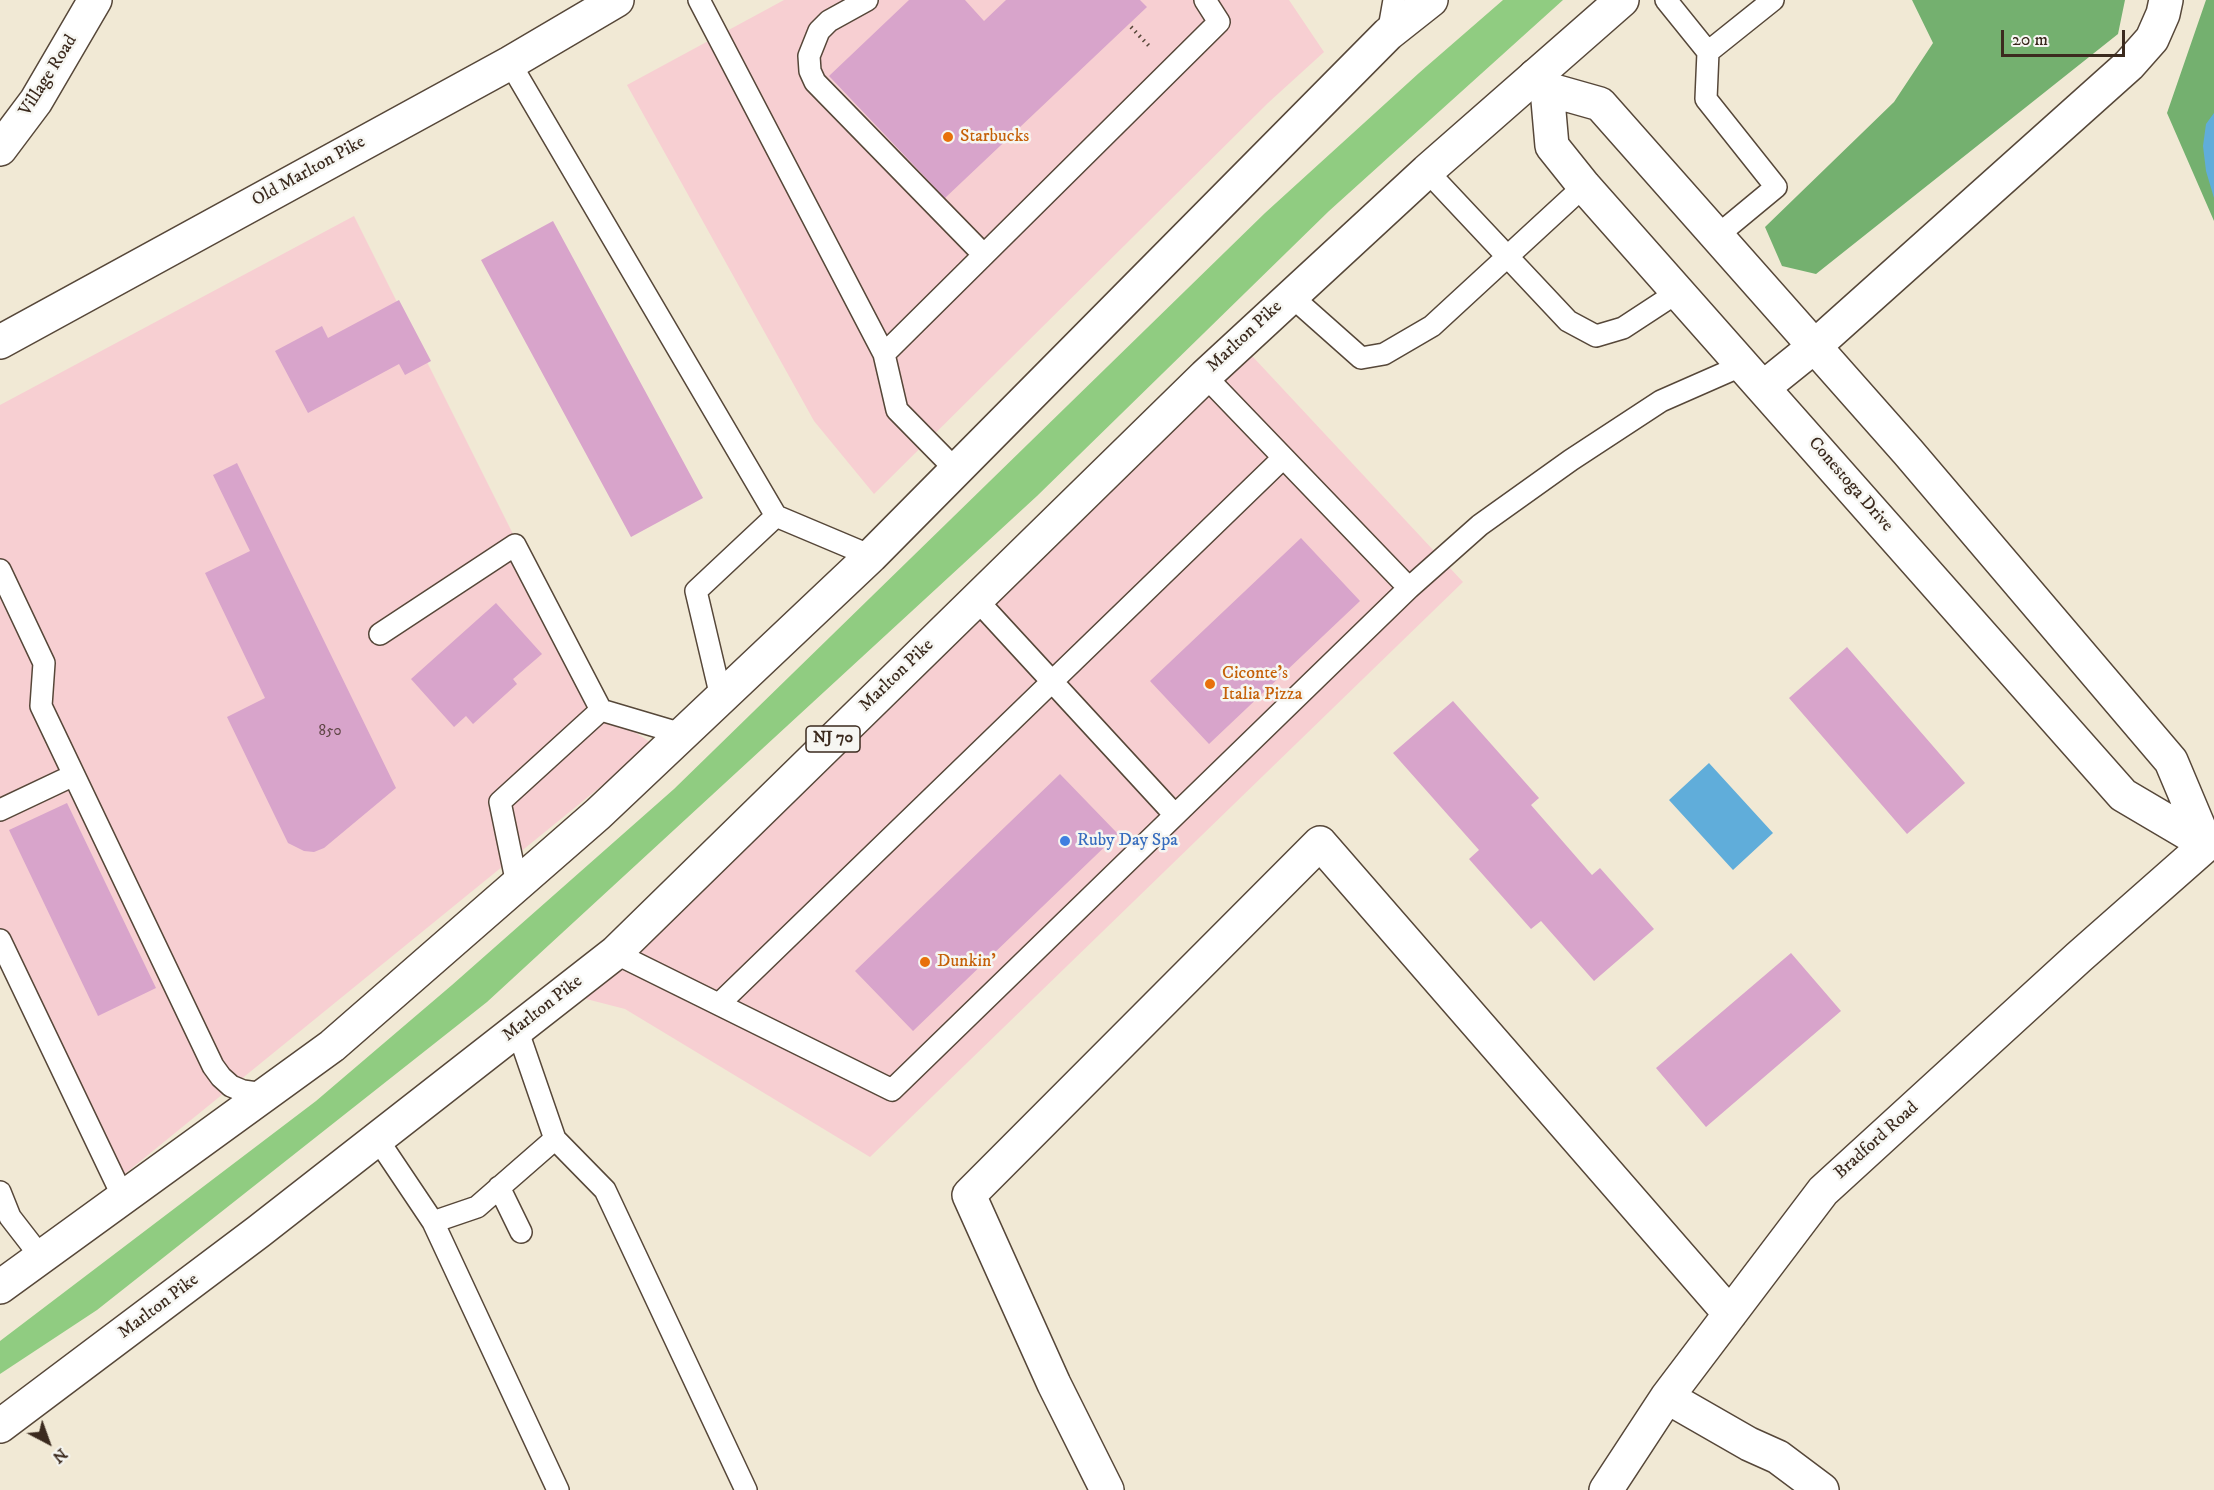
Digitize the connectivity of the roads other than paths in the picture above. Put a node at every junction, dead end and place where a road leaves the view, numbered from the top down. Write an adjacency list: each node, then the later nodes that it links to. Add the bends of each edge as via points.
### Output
1 (95, 0): 16 (main road, Village Road, via 36,101)
2 (617, 0): 14 (main road, Old Marlton Pike)
3 (699, 0): 26 (lane)
4 (867, 0): 20 (lane, via 819,31 809,56 815,82)
5 (1205, 0): 20 (lane, via 1219,22)
6 (1394, 0): 12 (lane)
7 (1431, 0): 12 (main road)
8 (1622, 0): 15 (main road, Marlton Pike / NJ 70)
9 (1666, 0): 13 (lane)
10 (1773, 0): 13 (lane)
11 (2166, 0): 25 (main road, via 2152,39 2130,65)
12 (1388, 34): 30 (main road)
13 (1708, 52): 19 (lane, via 1706,99 1776,188)
14 (510, 63): 24 (main road, Old Marlton Pike); 31 (lane)
15 (1541, 82): 17 (main road, Marlton Pike / NJ 70); 18 (main road, Conestoga Drive, via 1552,146); 19 (main road, via 1600,104)
16 (0, 149)
17 (1427, 171): 21 (lane); 23 (main road, Marlton Pike / NJ 70)
18 (1584, 186): 21 (lane); 22 (main road, Conestoga Drive)
19 (1718, 235): 25 (main road)
20 (984, 255): 26 (lane)
21 (1507, 257): 22 (lane, via 1568,321 1596,336 1623,328); 23 (lane, via 1432,326 1384,354 1361,358)
22 (1678, 292): 28 (main road, Conestoga Drive)
23 (1290, 295): 27 (main road, Marlton Pike / NJ 70)
24 (0, 342)
25 (1815, 346): 28 (main road); 44 (main road, via 2171,761)
26 (884, 354): 30 (lane, via 897,410)
27 (1205, 375): 29 (lane); 35 (main road, Marlton Pike / NJ 70)
28 (1754, 376): 34 (lane, via 1661,401 1480,525); 44 (main road, Conestoga Drive, via 2123,795)
29 (1283, 458): 34 (lane); 37 (lane)
30 (955, 469): 32 (main road)
31 (776, 516): 32 (lane); 38 (lane, via 696,591)
32 (871, 556): 38 (main road)
33 (0, 570): 41 (lane, via 44,663 41,706)
34 (1408, 588): 43 (lane)
35 (976, 599): 37 (lane); 47 (main road, Marlton Pike / NJ 70)
36 (380, 634): 39 (lane, via 515,545)
37 (1051, 683): 43 (lane); 48 (lane)
38 (721, 697): 40 (main road)
39 (601, 711): 40 (lane); 45 (lane, via 500,802)
40 (682, 734): 45 (main road)
41 (74, 775): 42 (lane); 50 (lane, via 213,1066 237,1089)
42 (0, 810)
43 (1175, 815): 48 (lane, via 892,1090)
44 (2211, 845): 60 (main road, Bradford Road, via 2070,965 1823,1191)
45 (517, 884): 50 (main road, via 332,1046)
46 (0, 940): 55 (lane)
47 (615, 953): 48 (lane); 49 (main road, Marlton Pike / NJ 70)
48 (719, 1004)
49 (517, 1029): 51 (lane); 52 (main road, Marlton Pike / NJ 70)
50 (269, 1091): 55 (main road)
51 (555, 1138): 53 (lane); 64 (lane, via 604,1190)
52 (378, 1140): 56 (lane); 62 (main road, Marlton Pike / NJ 70)
53 (499, 1187): 56 (lane, via 477,1207); 57 (lane)
54 (0, 1192): 58 (lane, via 10,1217)
55 (123, 1197): 58 (main road)
56 (433, 1222): 63 (lane)
57 (521, 1232)
58 (41, 1257): 59 (main road)
59 (0, 1287)
60 (1730, 1314): 61 (main road, Bradford Road); 65 (main road, via 1320,843 969,1195 1054,1384)
61 (1667, 1396): 66 (main road, Bradford Road); 67 (main road, via 1778,1457)
62 (0, 1426)
63 (558, 1490)
64 (746, 1490)
65 (1107, 1490)
66 (1606, 1490)
67 (1822, 1490)

